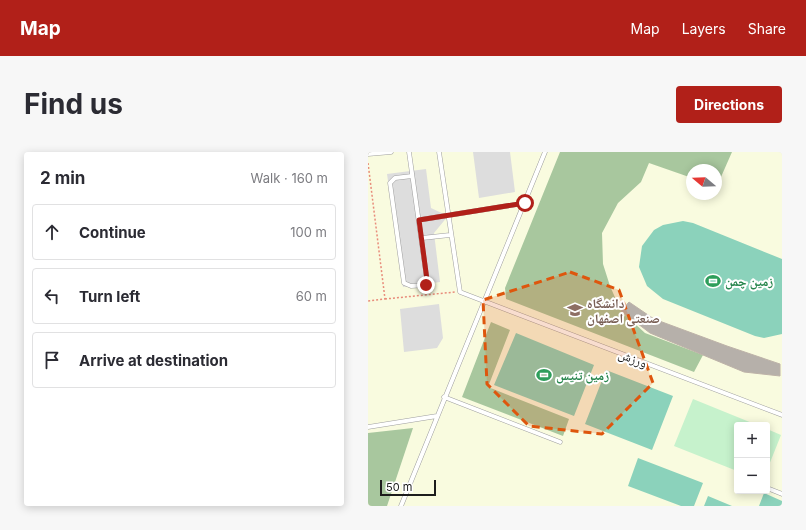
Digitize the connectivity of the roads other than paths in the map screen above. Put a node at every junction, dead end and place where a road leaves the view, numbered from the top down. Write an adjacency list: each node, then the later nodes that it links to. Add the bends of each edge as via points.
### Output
1 (391, 152): 5 (lane)
2 (408, 152): 6 (lane)
3 (439, 152): 8 (lane)
4 (545, 152): 7 (lane)
5 (368, 154)
6 (412, 176): 9 (lane); 11 (lane, via 395,178 390,183 404,283 411,286 426,285)
7 (525, 203): 8 (lane); 12 (lane)
8 (448, 216): 9 (lane); 10 (lane)
9 (419, 220): 11 (lane)
10 (450, 235): 11 (lane); 12 (lane, ورزش, via 460,292)
11 (422, 238)
12 (484, 301): 13 (lane); 14 (lane, ورزش)
13 (444, 397): 15 (lane); 17 (lane)
14 (782, 415)
15 (437, 416): 16 (lane); 20 (lane)
16 (368, 427)
17 (560, 442)
18 (770, 489): 19 (lane)
19 (782, 494)
20 (401, 506)

